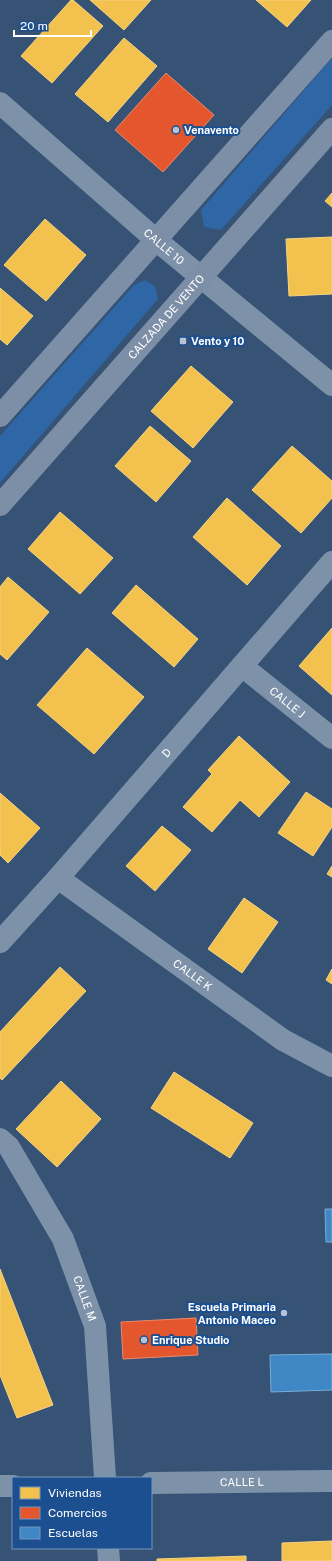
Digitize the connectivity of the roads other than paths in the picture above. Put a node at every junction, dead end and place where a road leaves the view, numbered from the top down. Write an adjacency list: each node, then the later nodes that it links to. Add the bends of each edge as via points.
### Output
1 (332, 41): 4 (main road)
2 (0, 103): 4 (street, CALLE 10)
3 (332, 129): 5 (main road, CALZADA DE VENTO)
4 (156, 240): 5 (street, CALLE 10); 7 (main road)
5 (201, 278): 6 (street, CALLE 10); 8 (main road, CALZADA DE VENTO)
6 (332, 385)
7 (0, 416)
8 (0, 505)
9 (332, 562): 10 (street, D)
10 (242, 666): 11 (street, CALLE J); 12 (street, D)
11 (332, 738)
12 (58, 878): 13 (street, D); 14 (street, CALLE K, via 283,1040)
13 (0, 942)
14 (332, 1066)
15 (0, 1138): 16 (street, CALLE M, via 9,1147 63,1238 95,1326)
16 (105, 1477)
17 (332, 1480): 18 (street, CALLE L)
18 (152, 1483)
19 (0, 1486): 20 (street)
20 (12, 1486)
21 (108, 1549): 22 (street)
22 (109, 1561)

